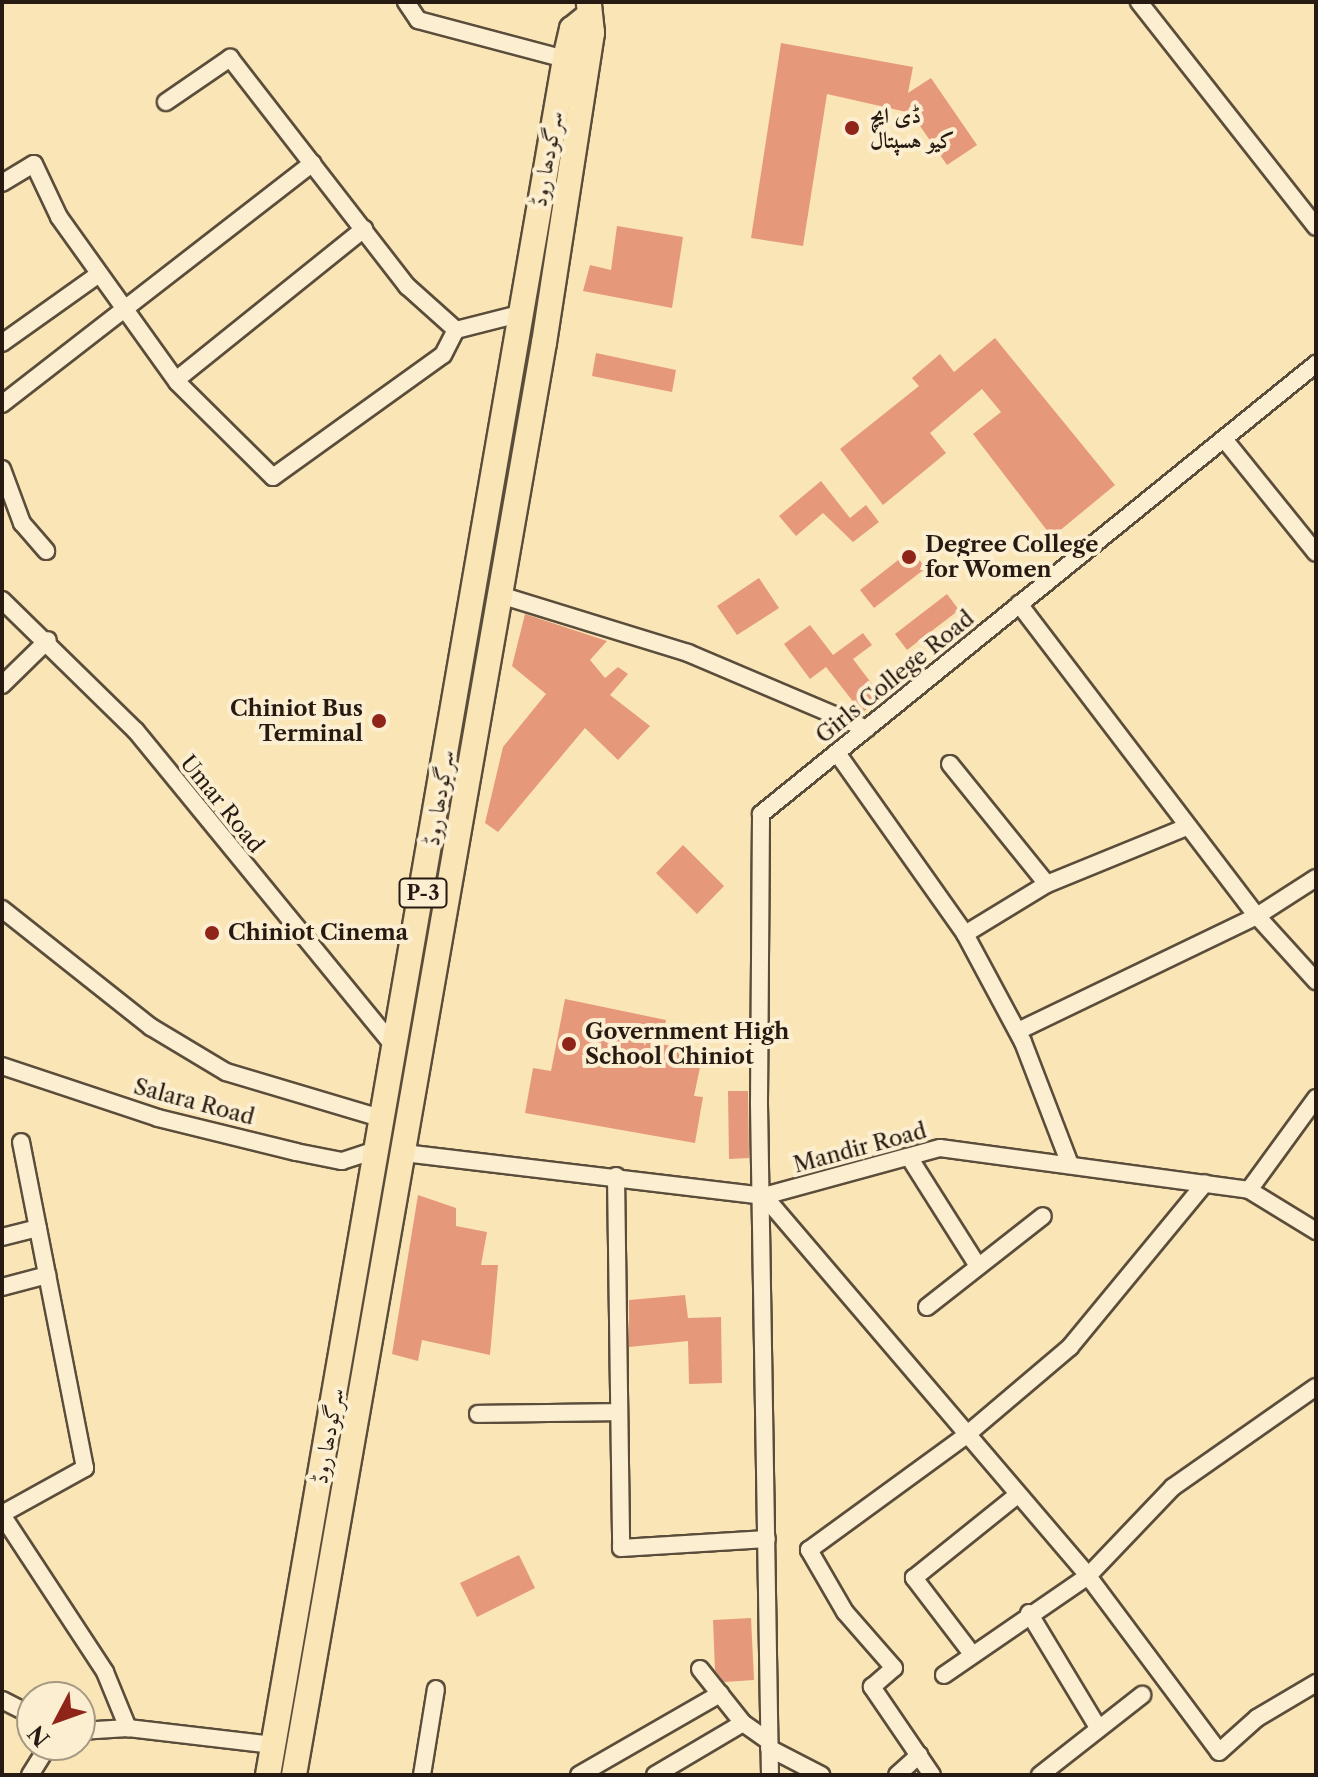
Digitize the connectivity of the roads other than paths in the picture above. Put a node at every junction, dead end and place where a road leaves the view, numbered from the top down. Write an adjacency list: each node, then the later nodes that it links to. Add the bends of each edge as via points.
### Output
1 (406, 2): 4 (street, via 418,20)
2 (1139, 2): 8 (street)
3 (588, 10): 4 (highway, سرگودھا روڈ / P-3, via 572,29); 16 (highway, سرگودھا روڈ / P-3, via 592,33)
4 (565, 59): 12 (highway, سرگودھا روڈ / P-3)
5 (166, 102): 6 (street, via 230,58)
6 (313, 163): 9 (street); 11 (street)
7 (2, 183): 10 (street, via 34,164 59,217)
8 (1316, 227)
9 (364, 229): 13 (street, via 407,286); 18 (street)
10 (99, 274): 11 (street); 15 (street)
11 (126, 311): 13 (street, via 177,382 273,477 443,355); 19 (street)
12 (519, 314): 13 (street); 14 (highway, سرگودھا روڈ / P-3)
13 (456, 330)
14 (516, 339): 16 (highway); 30 (highway, سرگودھا روڈ / P-3)
15 (2, 343)
16 (544, 343): 25 (highway, سرگودھا روڈ / P-3)
17 (1316, 364): 20 (street, Girls College Road)
18 (181, 376)
19 (2, 404)
20 (1224, 439): 22 (street); 27 (street, Girls College Road)
21 (2, 469): 23 (street, via 22,523)
22 (1310, 534): 24 (street)
23 (46, 551)
24 (1316, 553)
25 (500, 595): 31 (highway, سرگودھا روڈ / P-3); 32 (street, via 688,653)
26 (2, 600): 28 (street, Umar Road)
27 (1019, 604): 32 (street, Girls College Road); 35 (street)
28 (48, 640): 29 (street); 44 (street, Umar Road, via 136,731)
29 (2, 685)
30 (455, 701): 31 (highway); 37 (highway, سرگودھا روڈ / P-3)
31 (480, 707): 37 (highway, سرگودھا روڈ / P-3)
32 (867, 729): 33 (street, Girls College Road)
33 (837, 753): 41 (street); 56 (street, Girls College Road, via 761,814 758,1004)
34 (950, 764): 38 (street)
35 (1187, 827): 38 (street); 40 (street)
36 (1316, 878): 40 (street)
37 (437, 880): 44 (highway, سرگودھا روڈ / P-3); 50 (highway, سرگودھا روڈ / P-3)
38 (1047, 884): 41 (street)
39 (2, 909): 47 (street, via 151,1027 226,1072)
40 (1257, 916): 42 (street); 43 (street)
41 (965, 934): 43 (street)
42 (1316, 981)
43 (1018, 1031): 52 (street)
44 (395, 1048): 47 (highway, سرگودھا روڈ / P-3)
45 (2, 1066): 49 (street, Salara Road, via 158,1118 296,1152 342,1161)
46 (1316, 1098): 55 (street)
47 (380, 1118): 49 (highway, سرگودھا روڈ / P-3)
48 (21, 1142): 58 (street)
49 (376, 1150): 69 (highway, سرگودھا روڈ / P-3)
50 (404, 1153): 53 (street, Mandir Road); 69 (highway, سرگودھا روڈ / P-3)
51 (909, 1157): 52 (street, Mandir Road, via 940,1148); 56 (street, Mandir Road); 61 (street)
52 (1069, 1162): 54 (street, Mandir Road)
53 (616, 1176): 56 (street, Mandir Road); 66 (street)
54 (1205, 1183): 55 (street, Mandir Road); 68 (street, via 1070,1347)
55 (1249, 1190): 59 (street, Mandir Road)
56 (764, 1196): 68 (street); 72 (street)
57 (1043, 1216): 61 (street)
58 (38, 1228): 60 (street); 62 (street)
59 (1316, 1231)
60 (2, 1237)
61 (978, 1266): 64 (street)
62 (47, 1275): 63 (street); 71 (street, via 85,1468)
63 (2, 1287)
64 (927, 1307)
65 (1316, 1387): 73 (street, via 1173,1487)
66 (618, 1412): 67 (street); 72 (street, via 621,1548)
67 (478, 1414)
68 (964, 1437): 70 (street); 88 (street, via 809,1550 845,1612 894,1668 872,1687)
69 (335, 1468): 87 (highway, سرگودھا روڈ / P-3); 90 (highway, سرگودھا روڈ / P-3)
70 (1016, 1496): 73 (street); 75 (street, via 914,1578)
71 (2, 1515): 83 (street, via 105,1672)
72 (767, 1539): 86 (street)
73 (1088, 1576): 74 (street); 78 (street, via 1219,1752 1257,1718)
74 (1029, 1613): 75 (street); 84 (street)
75 (972, 1654): 77 (street)
76 (700, 1669): 80 (street)
77 (944, 1675)
78 (1316, 1683)
79 (436, 1689): 91 (street)
80 (720, 1694): 82 (street); 92 (street)
81 (1142, 1695): 84 (street)
82 (743, 1723): 86 (street); 93 (street)
83 (128, 1728): 85 (street); 87 (street)
84 (1099, 1729): 98 (street)
85 (96, 1730)
86 (769, 1744): 94 (street); 95 (street)
87 (273, 1745): 89 (highway, سرگودھا روڈ / P-3)
88 (919, 1755): 96 (street); 97 (street)
89 (268, 1775)
90 (294, 1775)
91 (422, 1775)
92 (579, 1775)
93 (655, 1775)
94 (770, 1775)
95 (821, 1775)
96 (897, 1775)
97 (932, 1775)
98 (1040, 1775)

